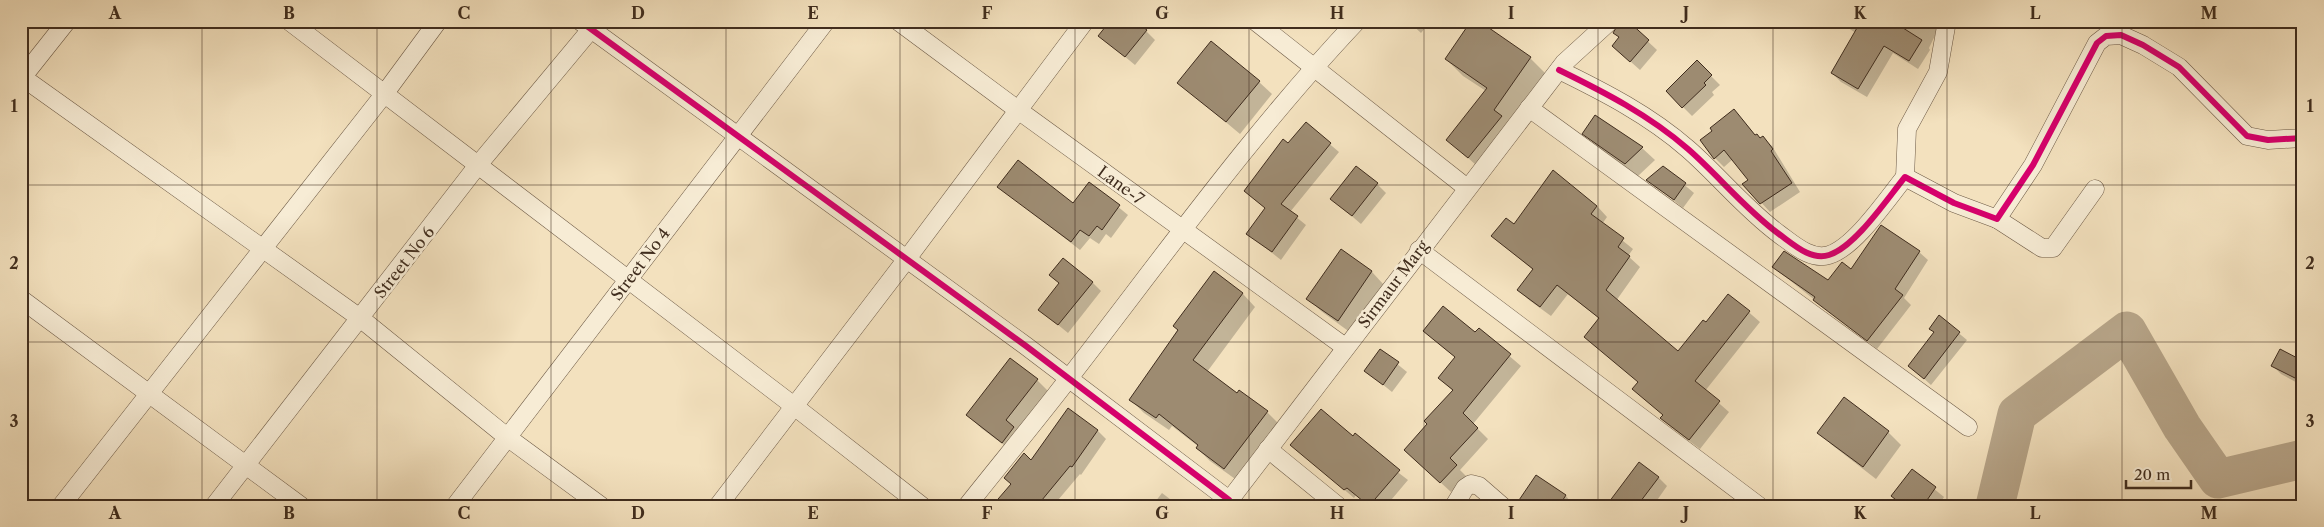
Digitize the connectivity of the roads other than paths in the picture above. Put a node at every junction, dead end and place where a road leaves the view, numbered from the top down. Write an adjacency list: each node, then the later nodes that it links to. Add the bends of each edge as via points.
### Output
1 (67, 21): 14 (street)
2 (289, 21): 15 (street)
3 (438, 21): 15 (street)
4 (826, 21): 18 (street, Street No 4)
5 (898, 21): 17 (street, Lane-7)
6 (1085, 21): 17 (street)
7 (1255, 21): 12 (street)
8 (1357, 21): 12 (street)
9 (1610, 21): 13 (street, Sirmaur Marg)
10 (1947, 21): 21 (street, via 1938,72 1907,129)
11 (589, 24): 18 (street); 20 (street, Street No 6)
12 (1314, 66): 22 (street); 25 (street)
13 (1561, 67): 16 (street, Sirmaur Marg); 21 (street, via 1662,128 1760,220 1801,250 1817,256 1829,256 1848,246)
14 (22, 78): 26 (street)
15 (385, 93): 20 (street); 26 (street)
16 (1529, 108): 22 (street, Sirmaur Marg); 36 (street)
17 (1018, 110): 25 (street, Lane-7); 28 (street)
18 (736, 137): 28 (street); 29 (street, Street No 4)
19 (2303, 138): 24 (street, via 2268,140 2247,136 2179,67 2143,44 2121,35 2106,36 2097,43 2033,165)
20 (478, 165): 29 (street); 31 (street, Street No 6)
21 (1905, 177): 24 (street)
22 (1466, 188): 27 (street, Sirmaur Marg)
23 (2095, 189): 24 (street, via 2053,248 2042,248)
24 (1997, 219)
25 (1182, 229): 32 (street, Lane-7); 33 (street)
26 (264, 248): 31 (street); 34 (street)
27 (1419, 250): 32 (street, Sirmaur Marg); 52 (street)
28 (906, 260): 33 (street); 35 (street)
29 (628, 281): 35 (street); 37 (street, Street No 4)
30 (21, 299): 34 (street)
31 (360, 318): 37 (street); 39 (street, Street No 6)
32 (1346, 347): 38 (street, Sirmaur Marg)
33 (1069, 378): 40 (street); 48 (street)
34 (149, 394): 39 (street); 41 (street)
35 (794, 406): 46 (street); 47 (street)
36 (1968, 427)
37 (507, 437): 44 (street, Street No 4); 45 (street)
38 (1268, 449): 40 (street, Sirmaur Marg); 49 (street)
39 (246, 465): 42 (street, Street No 6); 43 (street)
40 (1227, 503)
41 (61, 506)
42 (214, 506)
43 (301, 506)
44 (455, 506)
45 (600, 506)
46 (718, 506)
47 (922, 506)
48 (967, 506)
49 (1338, 506)
50 (1454, 506): 51 (street, via 1471,484 1479,486)
51 (1502, 506)
52 (1759, 506)

